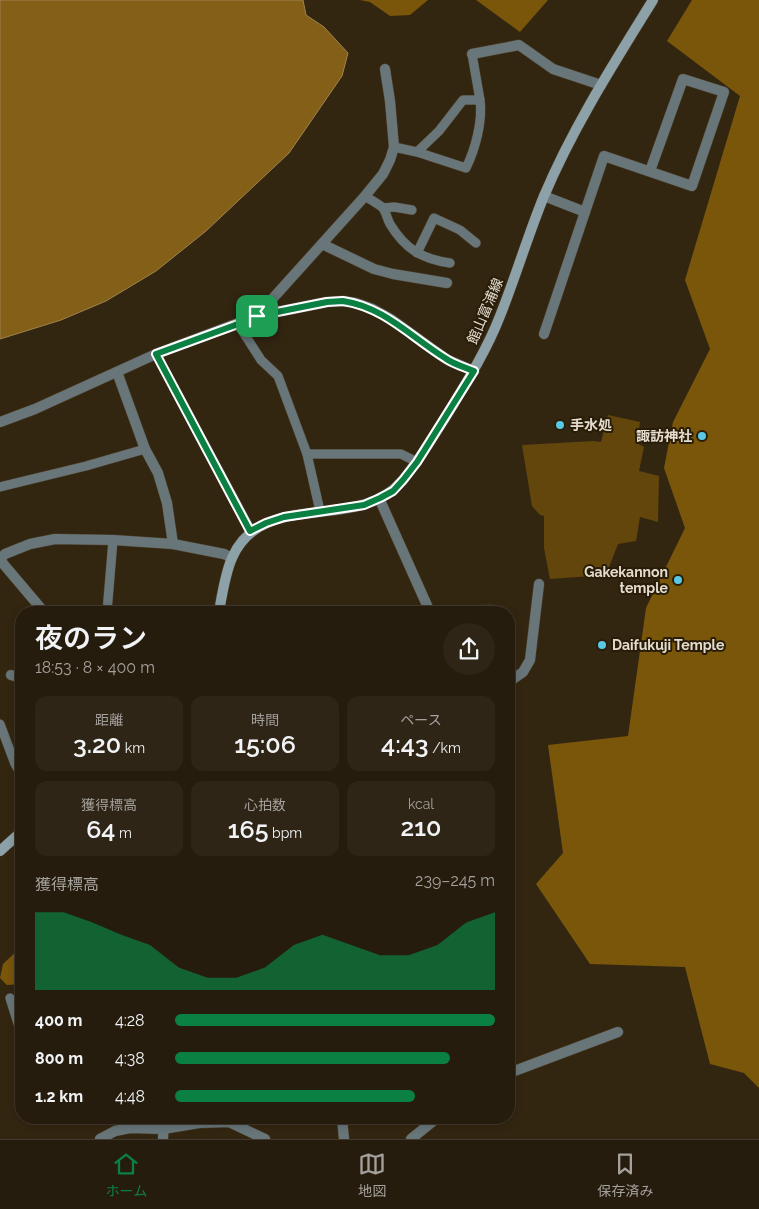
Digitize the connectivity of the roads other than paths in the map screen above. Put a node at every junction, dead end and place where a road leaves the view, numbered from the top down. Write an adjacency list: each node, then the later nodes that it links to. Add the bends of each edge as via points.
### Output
1 (653, 0): 4 (main road, 館山富浦線)
2 (472, 54): 4 (street, via 519,45 553,68); 5 (lane)
3 (385, 69): 6 (street)
4 (601, 85): 10 (main road, 館山富浦線)
5 (480, 100): 7 (lane, via 463,100 439,131); 7 (lane, via 478,132 466,168)
6 (394, 147): 7 (lane); 9 (street, via 383,174)
7 (417, 152)
8 (650, 171): 8 (street, via 692,186 724,92 682,79); 13 (street, via 604,156)
9 (366, 196): 11 (lane); 15 (street)
10 (544, 196): 13 (street); 23 (main road, 館山富浦線, via 500,317)
11 (383, 208): 12 (lane); 16 (lane, via 397,234)
12 (412, 210)
13 (585, 212): 21 (street)
14 (476, 243): 16 (lane, via 460,230 434,218)
15 (322, 244): 18 (street, via 374,269); 19 (street)
16 (418, 253): 17 (lane)
17 (450, 263)
18 (446, 283)
19 (257, 316): 20 (street); 23 (street, via 327,302 356,303 391,319 446,359)
20 (238, 324): 22 (street); 27 (lane, via 262,360 278,376)
21 (544, 334)
22 (156, 354): 24 (street); 32 (lane)
23 (474, 371): 28 (main road, 館山富浦線)
24 (117, 372): 25 (street); 26 (street)
25 (0, 422)
26 (145, 448): 29 (lane); 34 (street, via 168,503)
27 (307, 454): 28 (lane, via 401,454); 31 (lane)
28 (417, 462): 30 (main road, 館山富浦線, via 393,491)
29 (0, 487)
30 (380, 498): 31 (main road, 館山富浦線, via 364,505); 41 (street)
31 (320, 511): 32 (main road, 館山富浦線, via 284,517)
32 (250, 531): 35 (main road)
33 (113, 540): 34 (street); 36 (street, via 55,539 30,544 5,554); 39 (lane)
34 (173, 544): 35 (street)
35 (232, 558): 40 (main road)
36 (0, 560): 38 (street)
37 (538, 584): 42 (street, via 530,660)
38 (39, 606)
39 (108, 606)
40 (220, 606)
41 (427, 606)
42 (515, 678)
43 (0, 724): 44 (lane)
44 (15, 764)
45 (15, 837): 46 (main road)
46 (0, 851)
47 (10, 998): 48 (lane)
48 (15, 1014)
49 (618, 1032): 50 (street)
50 (515, 1071)
51 (196, 1124): 55 (street)
52 (233, 1124): 57 (street)
53 (343, 1124): 58 (street)
54 (430, 1124): 59 (street)
55 (163, 1134): 56 (street, via 130,1128)
56 (100, 1139)
57 (265, 1139)
58 (344, 1139)
59 (411, 1139)

